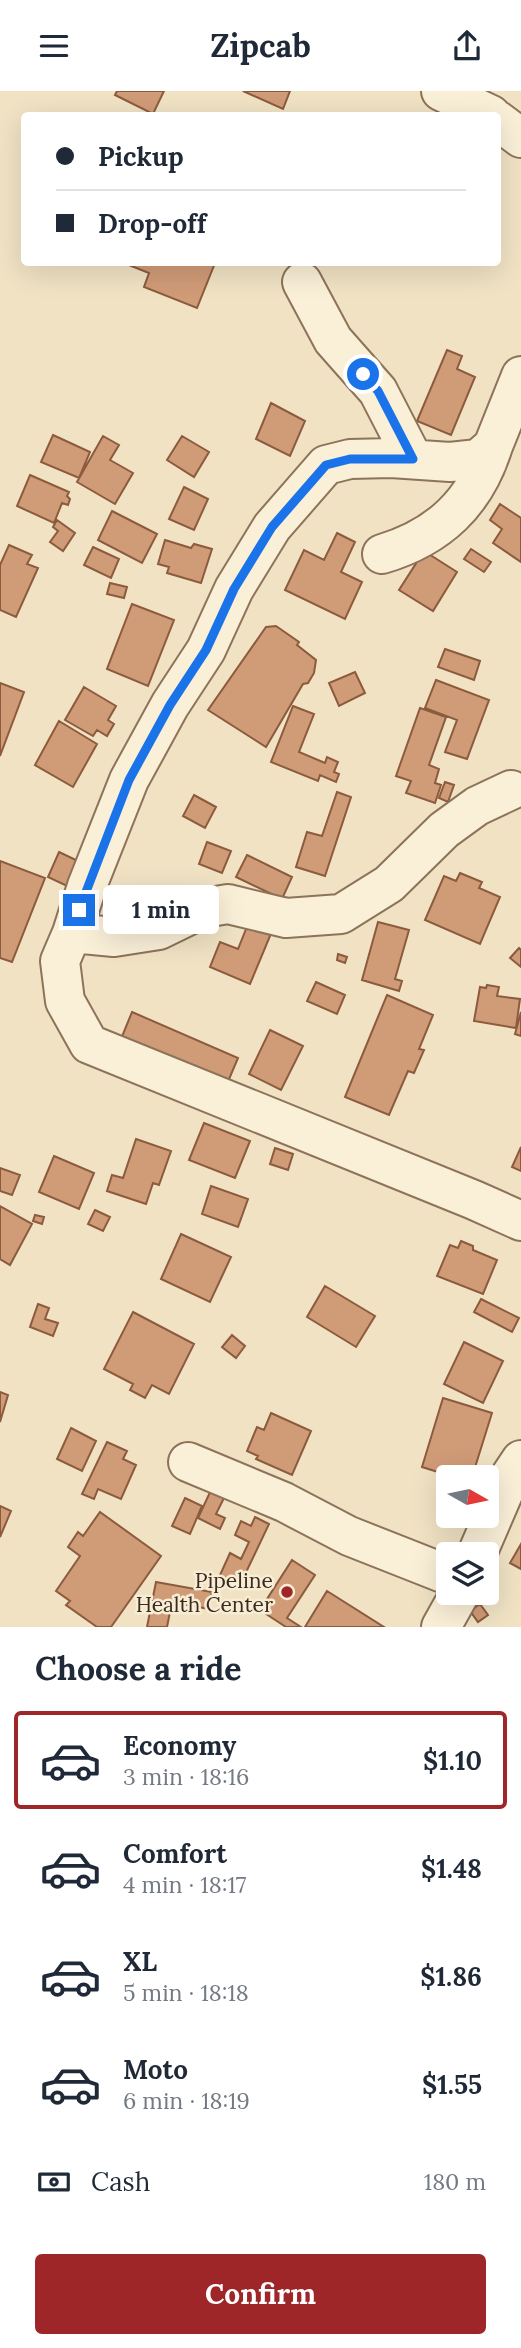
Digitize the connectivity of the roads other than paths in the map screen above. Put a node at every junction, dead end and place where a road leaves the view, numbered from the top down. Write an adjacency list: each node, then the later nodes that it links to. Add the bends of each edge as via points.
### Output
1 (441, 91): 2 (street)
2 (485, 112)
3 (501, 123): 4 (street)
4 (521, 138)
5 (302, 282): 8 (street, via 333,340 378,391)
6 (521, 376): 7 (street)
7 (493, 446): 8 (street, via 478,459); 9 (street, via 469,498 446,522 406,547)
8 (413, 459): 11 (street, via 350,459 326,465 272,527 129,780)
9 (382, 554)
10 (512, 790): 11 (street, via 477,806 444,830 390,884 341,914 286,918 228,904 204,908 159,930 114,937)
11 (72, 933): 12 (street, via 61,961 65,1001 89,1044)
12 (521, 1221)
13 (521, 1460): 15 (street)
14 (188, 1462): 16 (street)
15 (482, 1542)
16 (436, 1570)
17 (453, 1605): 18 (street)
18 (441, 1627)

